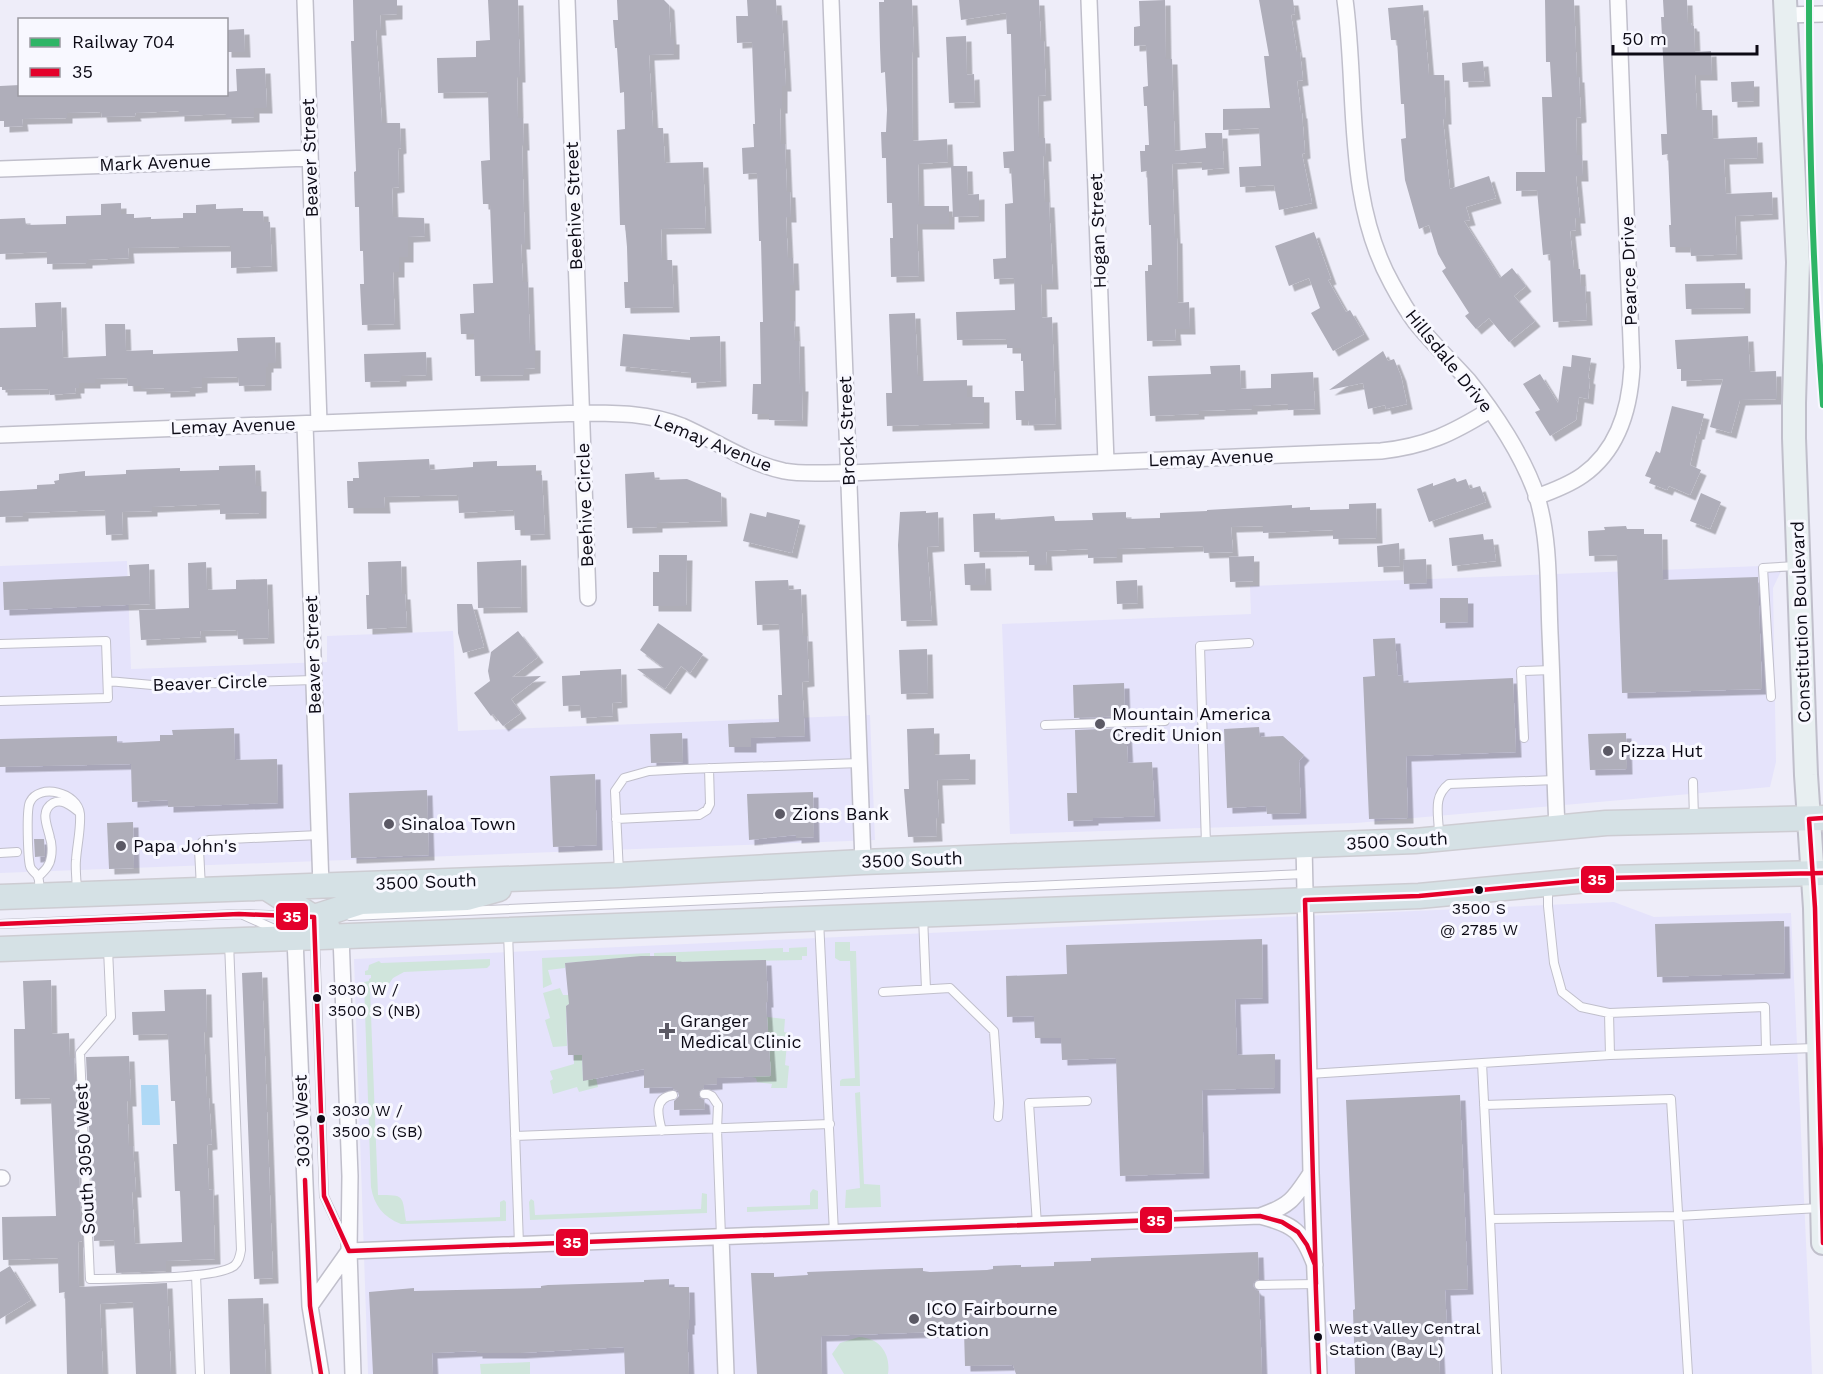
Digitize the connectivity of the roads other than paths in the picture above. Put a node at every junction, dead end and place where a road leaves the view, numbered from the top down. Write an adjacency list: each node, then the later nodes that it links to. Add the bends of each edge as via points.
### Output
1 (305, 0): 9 (street, Beaver Street)
2 (567, 0): 12 (street, Beehive Street)
3 (831, 0): 16 (street, Brock Street)
4 (1089, 0): 15 (street, Hogan Street)
5 (1345, 0): 11 (street, Hillsdale Drive, via 1357,173 1373,243 1415,322)
6 (1618, 0): 17 (street, Pearce Drive, via 1632,367 1628,405 1613,441 1595,466 1572,482)
7 (1785, 8): 8 (street); 18 (main road, Constitution Boulevard, via 1798,262 1794,403)
8 (1823, 14)
9 (310, 158): 10 (street, Mark Avenue); 13 (street, Beaver Street)
10 (0, 169)
11 (1490, 410): 15 (street, Lemay Avenue, via 1443,436 1402,449); 17 (street, Hillsdale Drive, via 1524,467)
12 (582, 413): 13 (street, Lemay Avenue); 16 (street, Lemay Avenue, via 625,413 662,419 743,457 785,471); 19 (street, Beehive Circle)
13 (312, 423): 14 (street, Lemay Avenue); 23 (street, Beaver Street)
14 (0, 435)
15 (1106, 462): 16 (street, Lemay Avenue)
16 (849, 473): 30 (street, Brock Street)
17 (1536, 497): 22 (street, Hillsdale Drive, via 1546,554)
18 (1799, 566): 25 (lane, via 1764,568); 35 (main road, Constitution Boulevard)
19 (588, 598)
20 (1249, 643): 42 (lane, via 1200,646)
21 (0, 644): 24 (lane, via 106,641)
22 (1552, 670): 29 (lane, via 1521,671); 32 (street, Hillsdale Drive)
23 (314, 680): 24 (lane, Beaver Circle, via 152,685); 39 (street, Beaver Street)
24 (108, 681): 26 (lane, via 108,698)
25 (1771, 697)
26 (0, 701)
27 (1165, 721): 28 (lane)
28 (1045, 726)
29 (1524, 738)
30 (860, 763): 31 (lane); 45 (street, Brock Street)
31 (710, 768): 36 (lane, via 649,771 624,778 615,791); 36 (lane, via 710,804 699,815)
32 (1555, 780): 38 (street, Hillsdale Drive); 40 (lane, via 1449,784 1438,798)
33 (1693, 782): 37 (lane)
34 (80, 813): 51 (lane, via 59,802 46,810 51,857); 51 (lane, via 71,798 61,793 45,792 29,802 30,868); 55 (lane, via 75,864)
35 (1816, 818): 37 (main road, 3500 South); 46 (main road, Constitution Boulevard)
36 (616, 819): 48 (lane)
37 (1694, 821): 38 (main road, 3500 South)
38 (1557, 828): 40 (main road, 3500 South)
39 (319, 835): 52 (street, Beaver Street); 54 (lane, via 202,842)
40 (1440, 839): 41 (main road, 3500 South)
41 (1304, 846): 42 (main road, 3500 South); 47 (street)
42 (1206, 849): 45 (main road, 3500 South)
43 (17, 852): 44 (lane)
44 (0, 853)
45 (863, 862): 48 (main road, 3500 South)
46 (1818, 873): 50 (main road, via 1609,878); 71 (main road, Constitution Boulevard)
47 (1304, 874): 57 (street); 63 (lane)
48 (619, 875): 49 (main road, 3500 South)
49 (535, 878): 52 (main road, 3500 South); 63 (main road, via 467,898 361,902)
50 (1548, 884): 57 (main road, via 1419,896); 70 (lane, via 1554,963 1562,992 1581,1007)
51 (39, 886): 55 (main road, 3500 South); 56 (main road, 3500 South)
52 (321, 886): 53 (main road, 3500 South)
53 (267, 888): 54 (main road, 3500 South); 63 (main road)
54 (201, 890): 55 (main road, 3500 South)
55 (78, 894)
56 (0, 897)
57 (1305, 900): 59 (main road); 75 (street)
58 (239, 914): 61 (lane); 63 (lane); 63 (lane)
59 (923, 915): 60 (main road); 68 (lane)
60 (819, 919): 62 (main road); 81 (lane)
61 (0, 924)
62 (508, 930): 64 (main road); 84 (lane)
63 (308, 931): 64 (main road); 65 (main road); 95 (lane, via 324,1196); 100 (street, 3030 West)
64 (341, 936): 95 (street)
65 (229, 940): 66 (main road); 97 (lane, via 241,1250 234,1266)
66 (108, 944): 67 (main road); 97 (lane, South 3050 West, via 111,1017 80,1053 90,1279)
67 (0, 949)
68 (926, 989): 69 (lane); 80 (lane, via 950,988 994,1031)
69 (883, 992)
70 (1608, 1013): 72 (lane, via 1765,1007); 73 (lane)
71 (1819, 1047): 72 (lane); 86 (main road, Constitution Boulevard)
72 (1766, 1049): 73 (lane)
73 (1610, 1055): 74 (lane)
74 (1482, 1063): 75 (lane); 79 (lane)
75 (1309, 1074): 85 (street)
76 (704, 1094): 82 (lane, via 718,1103)
77 (673, 1095): 83 (lane, via 665,1097 658,1107)
78 (1087, 1101): 90 (lane, via 1029,1102)
79 (1484, 1105): 88 (lane, via 1671,1099); 89 (lane)
80 (998, 1118)
81 (830, 1124): 82 (lane); 91 (lane)
82 (717, 1129): 83 (lane); 92 (lane)
83 (662, 1131): 84 (lane)
84 (515, 1136): 94 (lane)
85 (1311, 1173): 87 (street, via 1282,1209); 96 (street)
86 (1822, 1208): 88 (lane); 93 (main road, Constitution Boulevard)
87 (1260, 1216): 90 (street); 96 (street, via 1282,1222 1298,1232)
88 (1678, 1216): 89 (lane); 107 (lane)
89 (1490, 1219): 106 (lane)
90 (1037, 1225): 91 (street)
91 (834, 1233): 92 (street)
92 (721, 1237): 94 (street); 104 (street)
93 (1823, 1243)
94 (519, 1245): 95 (street)
95 (349, 1251): 100 (street); 103 (street)
96 (1315, 1265): 98 (street)
97 (196, 1275): 101 (lane)
98 (1316, 1284): 99 (lane); 105 (street)
99 (1259, 1285)
100 (310, 1306): 102 (street, 3030 West)
101 (200, 1374)
102 (321, 1374)
103 (352, 1374)
104 (726, 1374)
105 (1319, 1374)
106 (1497, 1374)
107 (1688, 1374)

